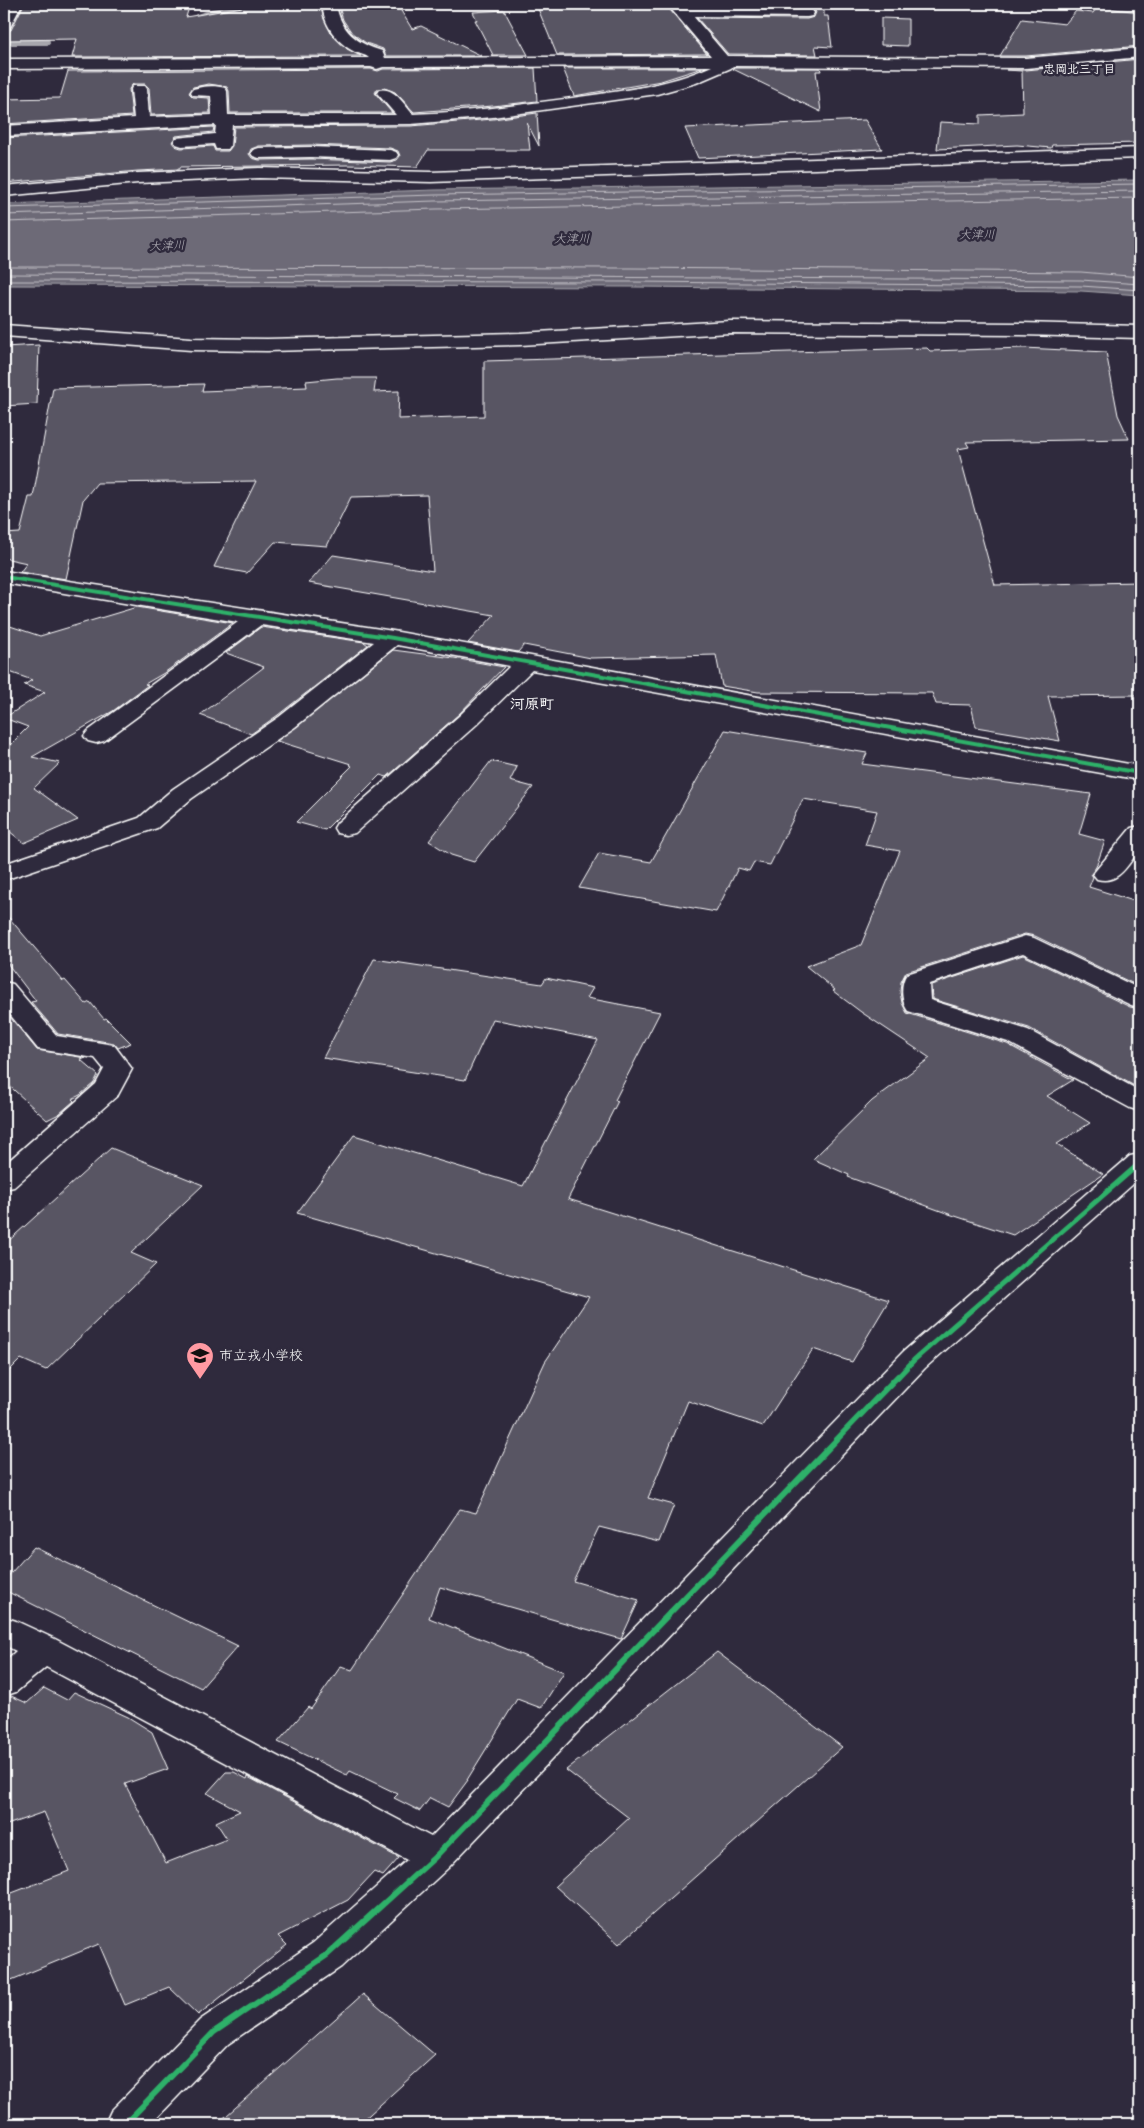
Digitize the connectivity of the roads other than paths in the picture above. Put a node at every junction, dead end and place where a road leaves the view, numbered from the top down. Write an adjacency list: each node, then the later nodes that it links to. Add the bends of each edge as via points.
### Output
1 (15, 4): 5 (street)
2 (330, 4): 11 (street, via 329,14 347,41)
3 (677, 8): 4 (street); 10 (street)
4 (806, 13)
5 (4, 26)
6 (1140, 44): 9 (street)
7 (1140, 53): 9 (street)
8 (4, 55): 12 (street)
9 (1062, 56): 10 (street)
10 (720, 57): 11 (street); 19 (street, via 726,65 709,74 639,94 516,111)
11 (377, 59): 12 (street)
12 (76, 60): 13 (street)
13 (4, 64)
14 (139, 89): 22 (street)
15 (199, 92): 16 (street)
16 (219, 93): 17 (street); 20 (street)
17 (236, 93)
18 (385, 93): 19 (street)
19 (409, 119): 21 (street)
20 (222, 120): 21 (street); 22 (street); 24 (street, via 222,142)
21 (308, 121): 25 (street)
22 (142, 123): 23 (street)
23 (4, 131)
24 (182, 141)
25 (311, 152): 26 (street); 28 (street, via 348,159)
26 (259, 153)
27 (1140, 153): 29 (street, via 430,177 250,174 138,178)
28 (390, 155)
29 (4, 191)
30 (4, 331): 31 (street, via 191,344 267,345 520,339 730,327)
31 (1140, 332)
32 (4, 578): 33 (street)
33 (257, 618): 34 (street); 36 (street)
34 (393, 638): 35 (street); 40 (street, via 287,722 182,794 148,823)
35 (527, 662): 37 (street); 38 (street, via 468,720)
36 (96, 736)
37 (1140, 773)
38 (346, 828)
39 (1140, 833): 41 (street)
40 (4, 872)
41 (1106, 874)
42 (4, 990): 46 (street, via 48,1043 104,1052 118,1069 108,1089)
43 (1140, 999): 44 (street, via 1025,944 916,980 917,1005 1018,1036)
44 (1140, 1102)
45 (1140, 1163): 50 (street, via 914,1360)
46 (4, 1180)
47 (4, 1630): 48 (street)
48 (43, 1648): 49 (street); 50 (street)
49 (4, 1682)
50 (435, 1857): 51 (street, via 327,1955 214,2032)
51 (125, 2124)

